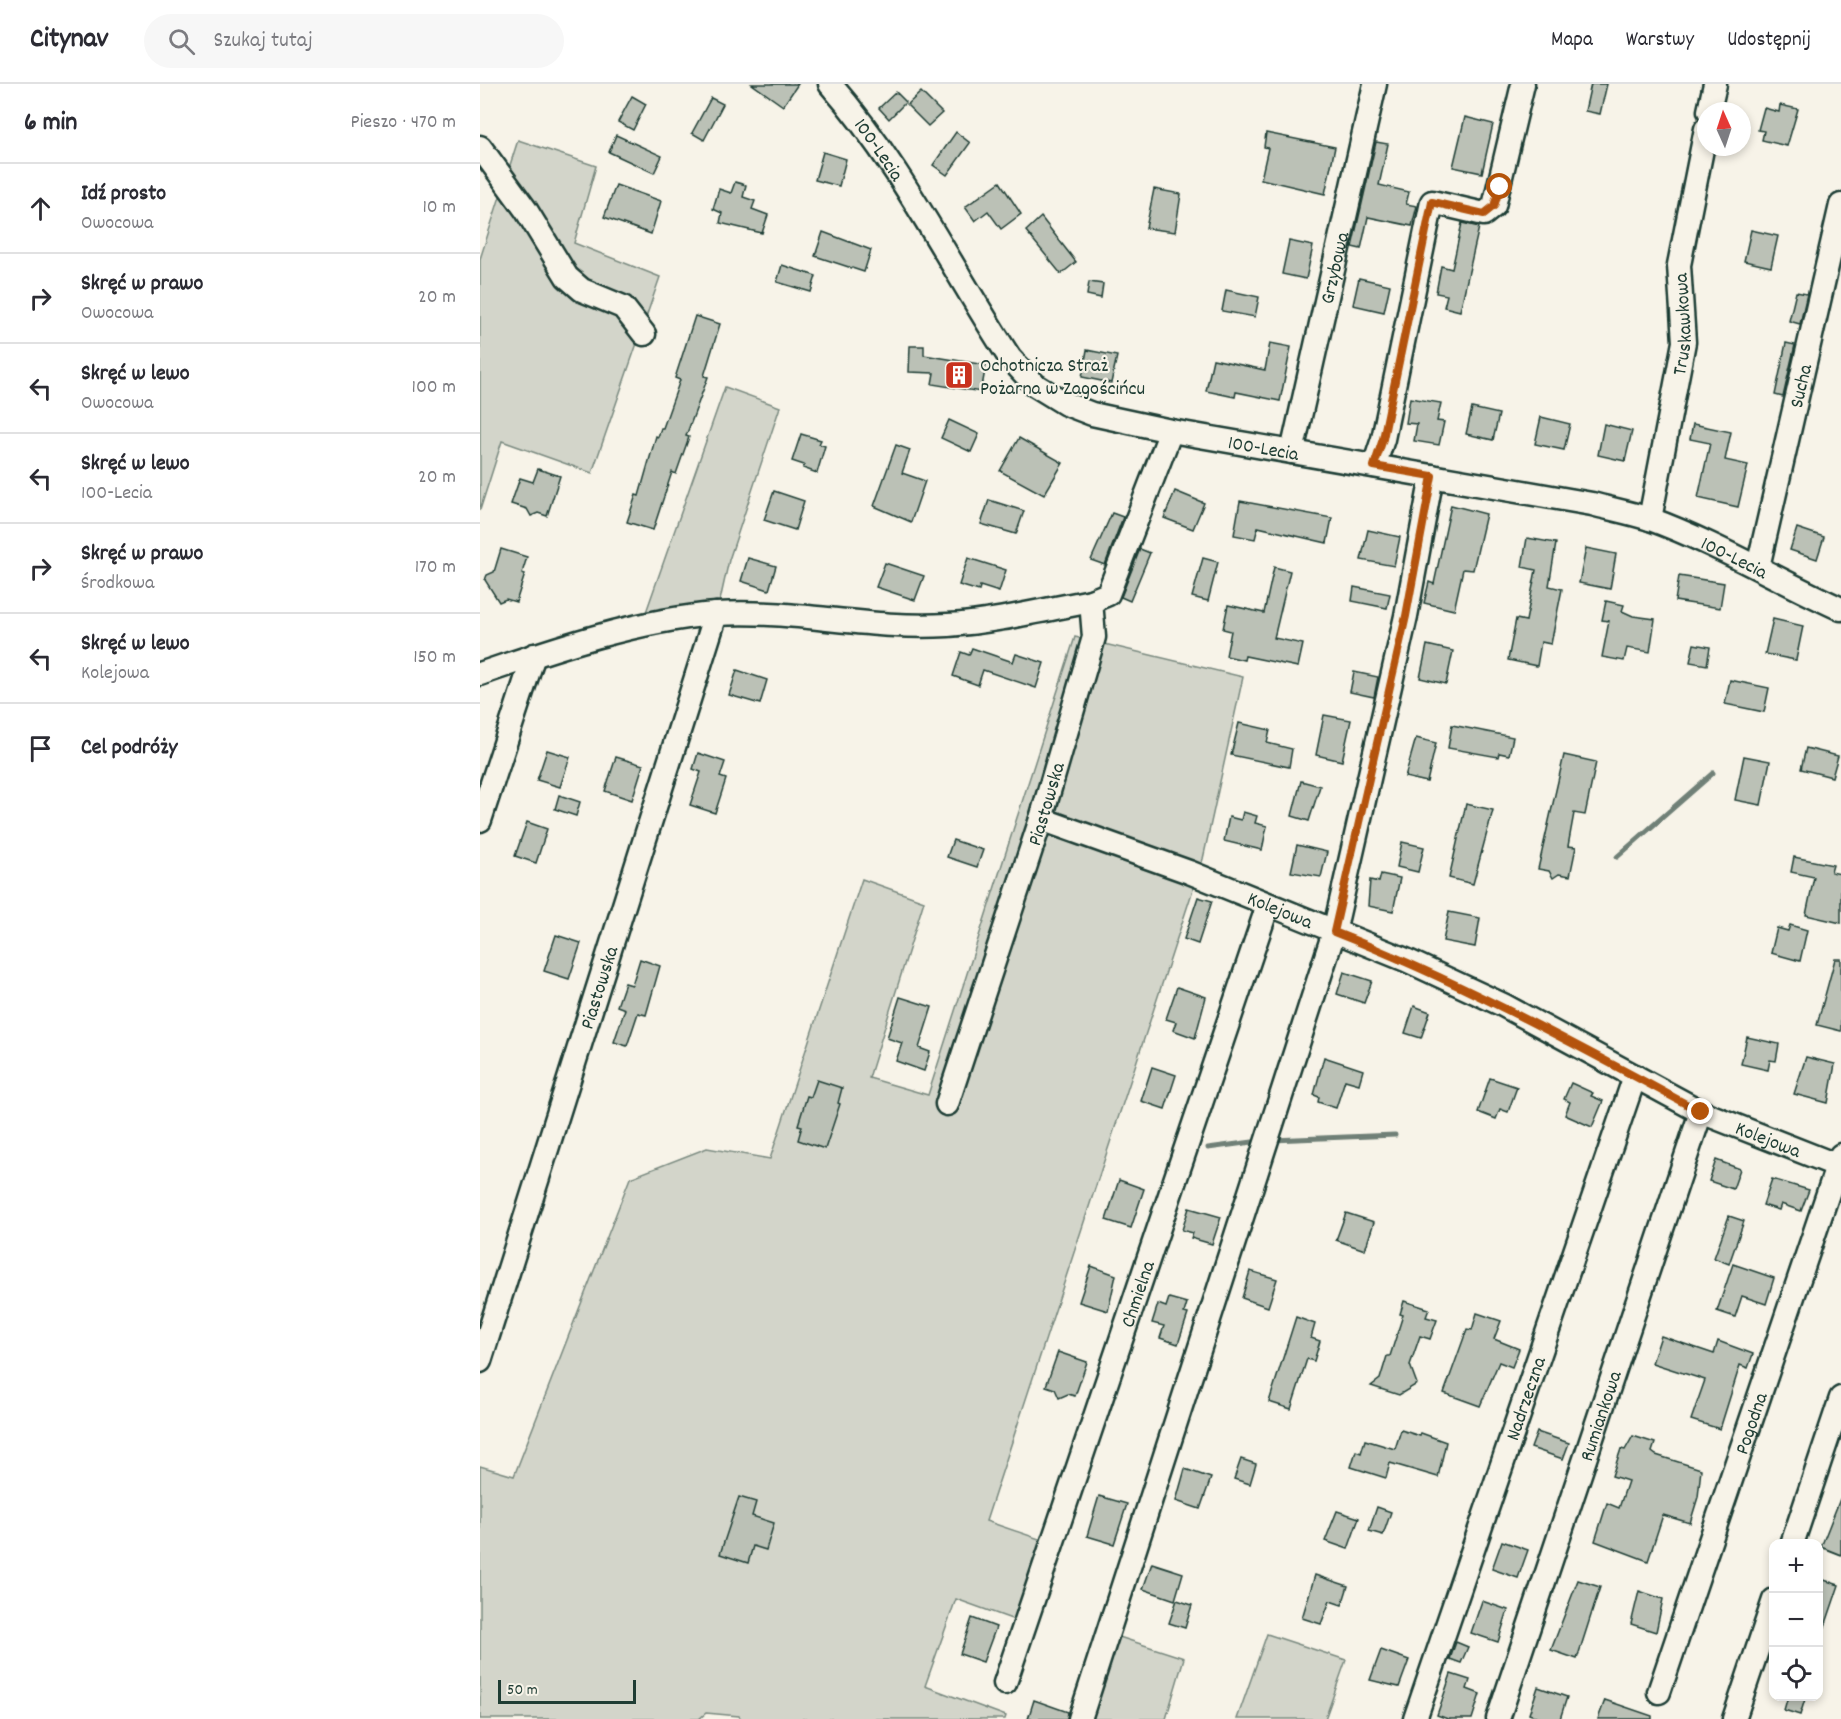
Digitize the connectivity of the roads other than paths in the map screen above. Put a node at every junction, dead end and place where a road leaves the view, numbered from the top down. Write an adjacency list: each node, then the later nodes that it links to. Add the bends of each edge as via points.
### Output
1 (830, 84): 10 (street, 100-Lecia, via 926,211 1010,358 1035,385 1092,414)
2 (1375, 84): 11 (street, Grzybowa)
3 (1523, 84): 12 (street, via 1494,206 1484,214 1432,202)
4 (1715, 84): 5 (street)
5 (1711, 102)
6 (480, 147): 9 (street, via 526,210 567,277 582,290 622,307)
7 (1701, 156): 14 (street, Truskawkowa, via 1679,265 1684,342)
8 (1841, 205): 15 (street, Sucha)
9 (644, 334)
10 (1171, 431): 11 (street, 100-Lecia); 16 (street, via 1108,594)
11 (1292, 452): 12 (street, 100-Lecia)
12 (1374, 466): 13 (street, 100-Lecia)
13 (1432, 476): 14 (street, 100-Lecia, via 1592,504); 24 (street, via 1406,616)
14 (1650, 519): 15 (street, 100-Lecia)
15 (1758, 567): 17 (street, 100-Lecia)
16 (1090, 601): 18 (street, via 948,625); 21 (street, Piastowska, via 1094,637)
17 (1841, 609)
18 (716, 614): 19 (street, via 641,626); 29 (street, Piastowska)
19 (534, 655): 20 (street); 22 (street)
20 (480, 674)
21 (1041, 819): 23 (street, Kolejowa); 26 (street, Piastowska)
22 (480, 820)
23 (1268, 905): 24 (street, Kolejowa); 33 (street, Chmielna)
24 (1334, 932): 25 (street, Kolejowa, via 1503,1005); 35 (street)
25 (1635, 1077): 27 (street, Kolejowa); 36 (street, Nadrzeczna)
26 (947, 1104)
27 (1701, 1112): 28 (street, Kolejowa); 37 (street, Rumiankowa)
28 (1840, 1162): 34 (street, Pogodna)
29 (480, 1360)
30 (1841, 1398): 31 (street)
31 (1794, 1539)
32 (1769, 1612): 38 (street)
33 (1005, 1683)
34 (1659, 1692)
35 (1080, 1719)
36 (1415, 1719)
37 (1498, 1719)
38 (1734, 1719)

